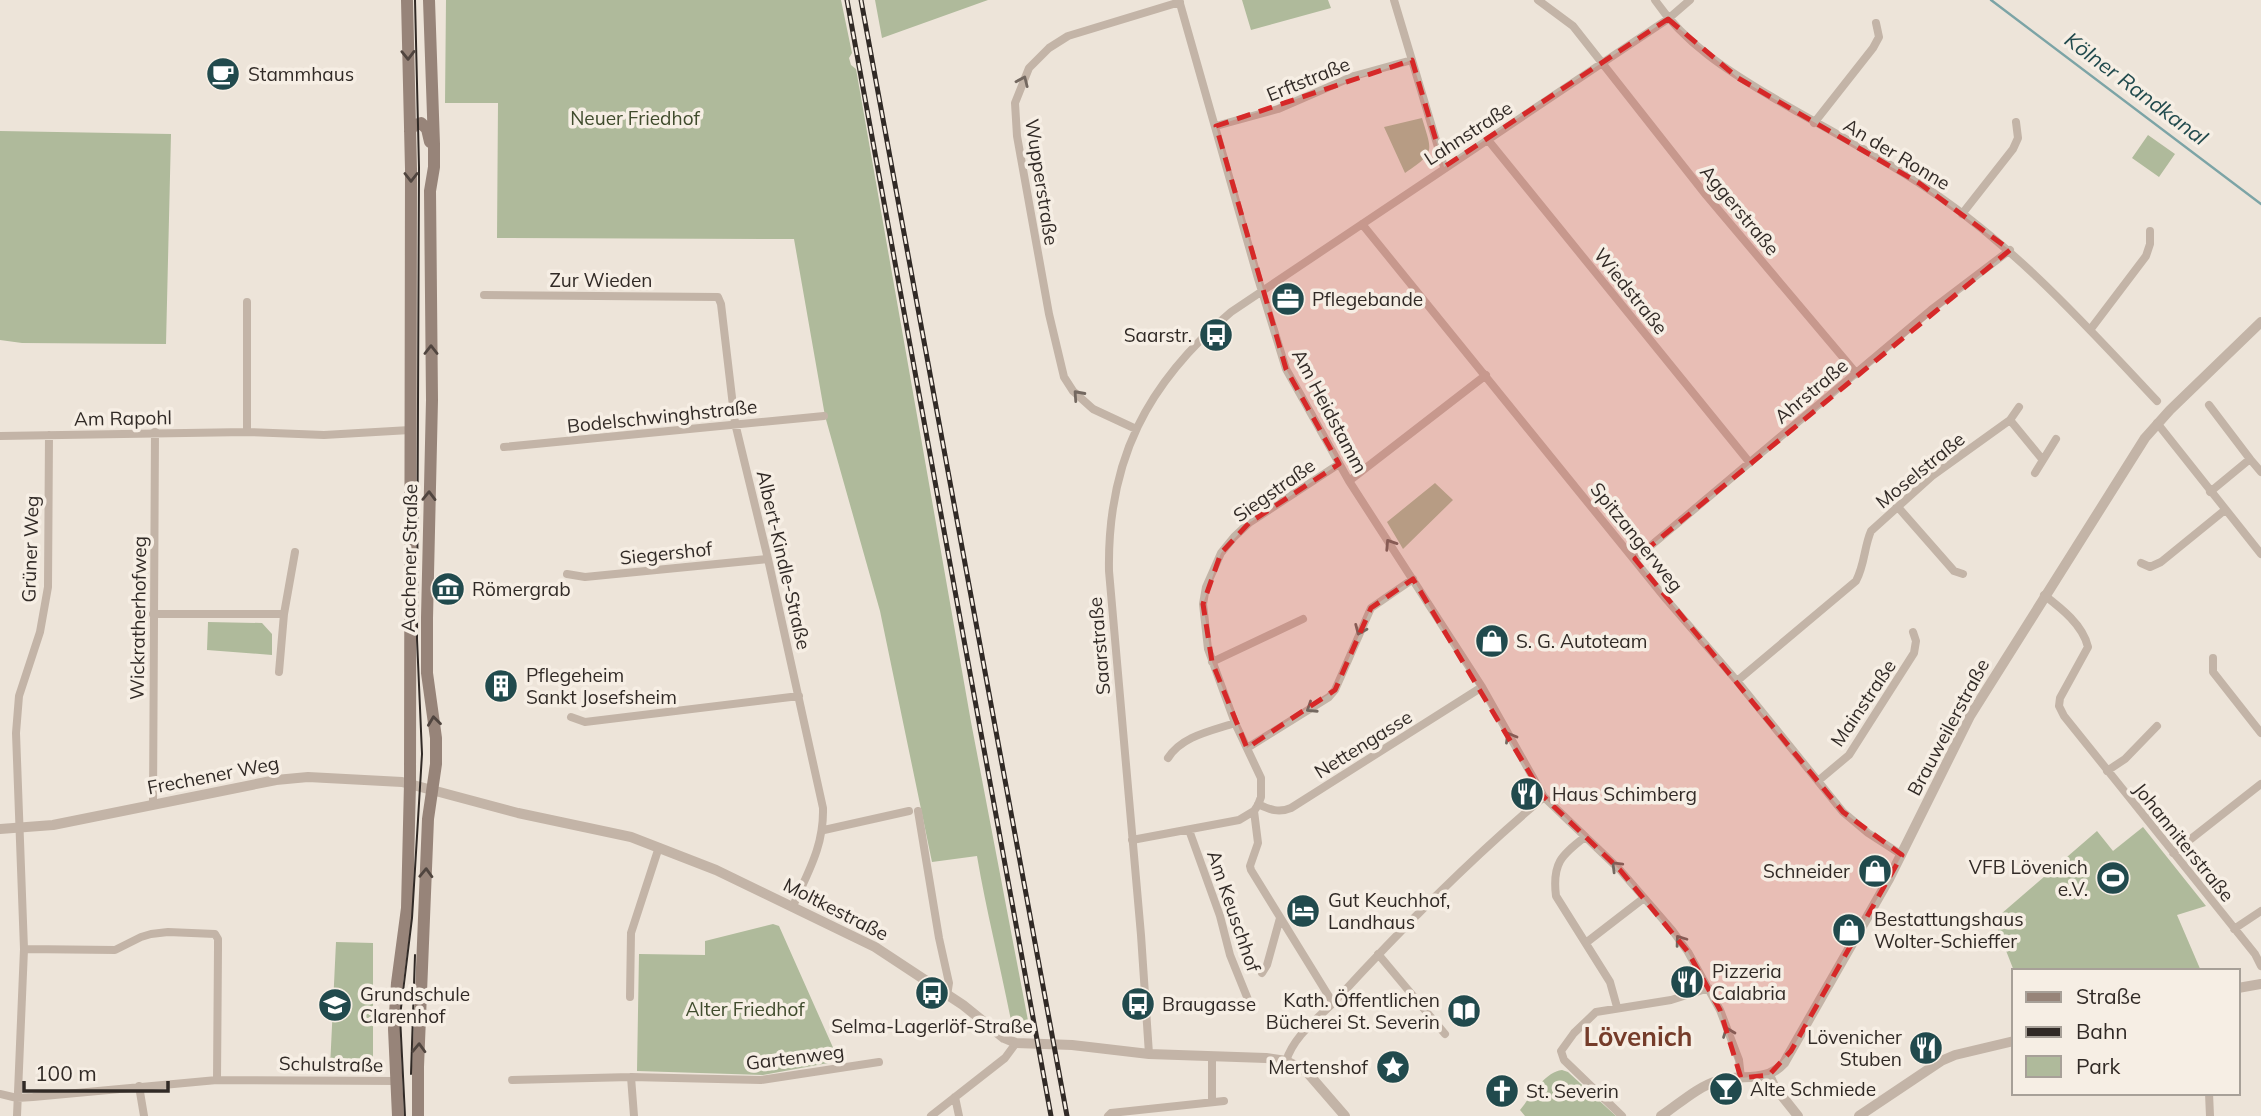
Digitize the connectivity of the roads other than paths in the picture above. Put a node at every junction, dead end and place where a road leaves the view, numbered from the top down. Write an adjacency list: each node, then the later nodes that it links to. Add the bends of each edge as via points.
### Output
1 (407, 0): 15 (main road, Aachener Straße, one-way to 15)
2 (429, 0): 17 (main road, Aachener Straße)
3 (1394, 0): 10 (street)
4 (1538, 0): 11 (street, Aggerstraße, via 1573,26)
5 (1655, 0): 8 (street, An der Ronne)
6 (1690, 0): 8 (street, Lahnstraße)
7 (1180, 1): 14 (street, Am Heidstamm); 39 (street, Wupperstraße, one-way to 7, via 1093,410 1064,377 1031,217 1015,103 1029,68 1058,41)
8 (1668, 19): 11 (street, Lahnstraße); 13 (street, An der Ronne, via 1738,78)
9 (1876, 23): 13 (street, An der Ronne, via 1879,37 1873,48)
10 (1412, 60): 14 (street, Erftstraße, via 1347,79 1278,109); 18 (street)
11 (1602, 63): 16 (street, Lahnstraße); 29 (street, Aggerstraße)
12 (2015, 122): 19 (street, An der Ronne, via 2018,138 2013,149)
13 (1814, 123): 19 (street, An der Ronne, via 1919,183)
14 (1216, 126): 23 (street, Am Heidstamm)
15 (410, 131): 17 (main road, via 415,124 424,125); 40 (main road, Aachener Straße, one-way to 40)
16 (1488, 140): 18 (street, Lahnstraße); 50 (street, Wiedstraße)
17 (434, 155): 35 (main road, Aachener Straße, one-way to 17, via 430,191)
18 (1444, 167): 20 (street, Lahnstraße)
19 (1962, 214): 22 (street, An der Ronne)
20 (1362, 224): 23 (street, Lahnstraße); 30 (street, Spitzangerweg)
21 (2150, 230): 28 (street, via 2146,256)
22 (2010, 250): 28 (street, An der Ronne); 29 (street, Ahrstraße)
23 (1262, 291): 39 (street, Saarstraße, via 1202,337 1164,380); 51 (street, Am Heidstamm, via 1286,369)
24 (484, 295): 25 (street, Zur Wieden)
25 (718, 297): 37 (street, Albert-Kindle-Straße)
26 (247, 302): 42 (street)
27 (2261, 322): 38 (street, Brauweilerstraße)
28 (2090, 330): 31 (street, An der Ronne)
29 (1857, 374): 50 (street, Ahrstraße)
30 (1486, 375): 54 (street); 61 (street, Spitzangerweg)
31 (2157, 401)
32 (2209, 405): 48 (street)
33 (2019, 407): 36 (street, Moselstraße)
34 (824, 416): 37 (street, Bodelschwinghstraße)
35 (431, 418): 40 (main road); 47 (main road, Aachener Straße)
36 (2010, 420): 49 (street); 56 (street, Moselstraße)
37 (735, 423): 46 (street, Bodelschwinghstraße); 60 (street, Albert-Kindle-Straße)
38 (2157, 423): 55 (street); 66 (street, Brauweilerstraße)
39 (1136, 429): 96 (street, Saarstraße, via 1113,498 1108,535)
40 (410, 430): 42 (street, Am Rapohl, via 324,435); 47 (main road, via 420,435); 85 (main road, Aachener Straße)
41 (155, 432): 42 (street, Am Rapohl); 43 (street, Am Rapohl); 67 (street, Wickratherhofweg)
42 (247, 432)
43 (49, 435): 44 (street, Am Rapohl); 91 (street, Grüner Weg, via 48,587 40,632 19,696)
44 (0, 436)
45 (2056, 439): 49 (street)
46 (504, 447)
47 (430, 454): 87 (main road, Aachener Straße, one-way to 47, via 436,737 427,618)
48 (2250, 458): 53 (street); 55 (street)
49 (2042, 459): 52 (street)
50 (1750, 463): 61 (street, Ahrstraße)
51 (1339, 464): 54 (street, Am Heidstamm); 72 (street, Siegstraße, via 1249,523 1221,553 1203,604)
52 (2035, 472)
53 (2261, 472)
54 (1349, 481): 65 (street, Am Heidstamm, one-way to 54)
55 (2210, 492): 57 (street)
56 (1897, 506): 64 (street, via 1954,571); 74 (street, Moselstraße, via 1871,531 1856,580)
57 (2225, 510): 59 (street); 62 (street, via 2161,562 2150,567)
58 (295, 552): 68 (street)
59 (2261, 554)
60 (768, 559): 63 (street, Siegershof, via 585,577); 76 (street, Albert-Kindle-Straße)
61 (1635, 559): 74 (street, Spitzangerweg)
62 (2141, 563)
63 (567, 574)
64 (1962, 574)
65 (1413, 579): 75 (street, Am Heidstamm); 81 (street, one-way to 81, via 1371,608 1335,691)
66 (2045, 595): 83 (street, Johanniterstraße, via 2086,638 2088,647 2059,706); 99 (street, Brauweilerstraße, via 1970,716)
67 (153, 614): 68 (street); 89 (street, Wickratherhofweg)
68 (284, 614): 73 (street)
69 (1303, 618): 72 (street)
70 (1913, 632): 84 (street, Mainstraße, via 1914,653 1859,740 1849,755)
71 (2213, 657): 80 (street, via 2213,672)
72 (1212, 662): 78 (street, Siegstraße)
73 (279, 672)
74 (1737, 681): 84 (street, Spitzangerweg)
75 (1482, 687): 88 (street, Am Heidstamm, one-way to 75); 90 (street, Nettengasse, via 1291,808 1282,812)
76 (799, 696): 77 (street, via 585,722); 93 (street, Albert-Kindle-Straße)
77 (571, 717)
78 (1235, 723): 81 (street, Siegstraße); 82 (street, via 1184,742)
79 (2157, 726): 83 (street, Johanniterstraße)
80 (2261, 733)
81 (1247, 748): 90 (street, Siegstraße, via 1261,778)
82 (1168, 758)
83 (2107, 771): 98 (street, Johanniterstraße)
84 (1818, 781): 99 (street, Spitzangerweg, via 1854,823)
85 (410, 783): 87 (street, Frechener Weg); 89 (street, Frechener Weg, via 308,777); 130 (main road, Aachener Straße, via 407,908 395,1004)
86 (2261, 784): 98 (street)
87 (433, 789): 97 (street, Moltkestraße); 141 (main road, Aachener Straße, one-way to 87, via 428,819)
88 (1544, 797): 95 (street, Am Heidstamm); 107 (street)
89 (153, 804): 91 (street, Frechener Weg)
90 (1256, 807): 94 (street, via 1239,820); 103 (street, Siegstraße, via 1258,843 1250,866)
91 (18, 828): 92 (street, Frechener Weg); 106 (street, Grüner Weg)
92 (0, 829)
93 (824, 830): 101 (street, Albert-Kindle-Straße); 113 (street, via 914,811 949,982)
94 (1189, 830): 96 (street); 115 (street, Am Keuschhof)
95 (1585, 837): 100 (street, Am Heidstamm, one-way to 95); 105 (street, via 1562,854 1554,882 1556,896)
96 (1132, 840): 121 (street, Saarstraße)
97 (659, 847): 101 (street, Moltkestraße); 114 (street, via 631,933)
98 (2173, 853): 104 (street, Johanniterstraße)
99 (1902, 855): 125 (street, Brauweilerstraße, via 1782,1066)
100 (1644, 898): 105 (street); 111 (street, Am Heidstamm, one-way to 100, via 1672,929)
101 (793, 906): 113 (street, Moltkestraße, via 875,947)
102 (2261, 911): 104 (street)
103 (1280, 918): 109 (street); 116 (street, Siegstraße)
104 (2234, 929): 108 (street, Johanniterstraße)
105 (1587, 942): 117 (street, via 1610,982)
106 (24, 949): 128 (street, via 115,950 151,934 215,934); 135 (street, Grüner Weg)
107 (1378, 954): 116 (street); 118 (street)
108 (2261, 967)
109 (1262, 973)
110 (2261, 984): 112 (street)
111 (1709, 988): 117 (street, via 1671,1000); 127 (street, Am Heidstamm, one-way to 111, via 1739,1060)
112 (2240, 988)
113 (947, 996): 120 (street, Moltkestraße)
114 (630, 997)
115 (1249, 1002)
116 (1333, 1003): 123 (street, via 1299,1036)
117 (1617, 1007): 147 (street, via 1589,1016 1561,1051 1564,1060)
118 (1445, 1034)
119 (2012, 1041): 150 (street, via 1941,1061)
120 (1016, 1043): 121 (street, Moltkestraße); 134 (street, via 1006,1058)
121 (1149, 1054): 122 (street, Moltkestraße)
122 (1212, 1057): 123 (street, Moltkestraße); 136 (street)
123 (1286, 1061): 146 (street, Moltkestraße, via 1306,1071)
124 (879, 1062): 126 (street, Gartenweg, via 761,1080)
125 (1769, 1075): 127 (street); 149 (street)
126 (631, 1077): 129 (street, Gartenweg); 142 (street)
127 (1741, 1078): 148 (street, via 1714,1082)
128 (217, 1080): 130 (street, Schulstraße); 131 (street, Schulstraße)
129 (512, 1080)
130 (397, 1081): 140 (main road, Aachener Straße)
131 (139, 1086): 135 (street, Schulstraße); 139 (street)
132 (0, 1094): 135 (street, Schulstraße)
133 (2209, 1095): 151 (street)
134 (956, 1097): 143 (street); 144 (street)
135 (17, 1098): 138 (street, Grüner Weg)
136 (1212, 1101): 137 (street); 145 (street)
137 (1224, 1101)
138 (17, 1116)
139 (144, 1116)
140 (398, 1116)
141 (418, 1116)
142 (634, 1116)
143 (931, 1116)
144 (959, 1116)
145 (1108, 1116)
146 (1345, 1116)
147 (1622, 1116)
148 (1661, 1116)
149 (1798, 1116)
150 (1859, 1116)
151 (2210, 1116)

